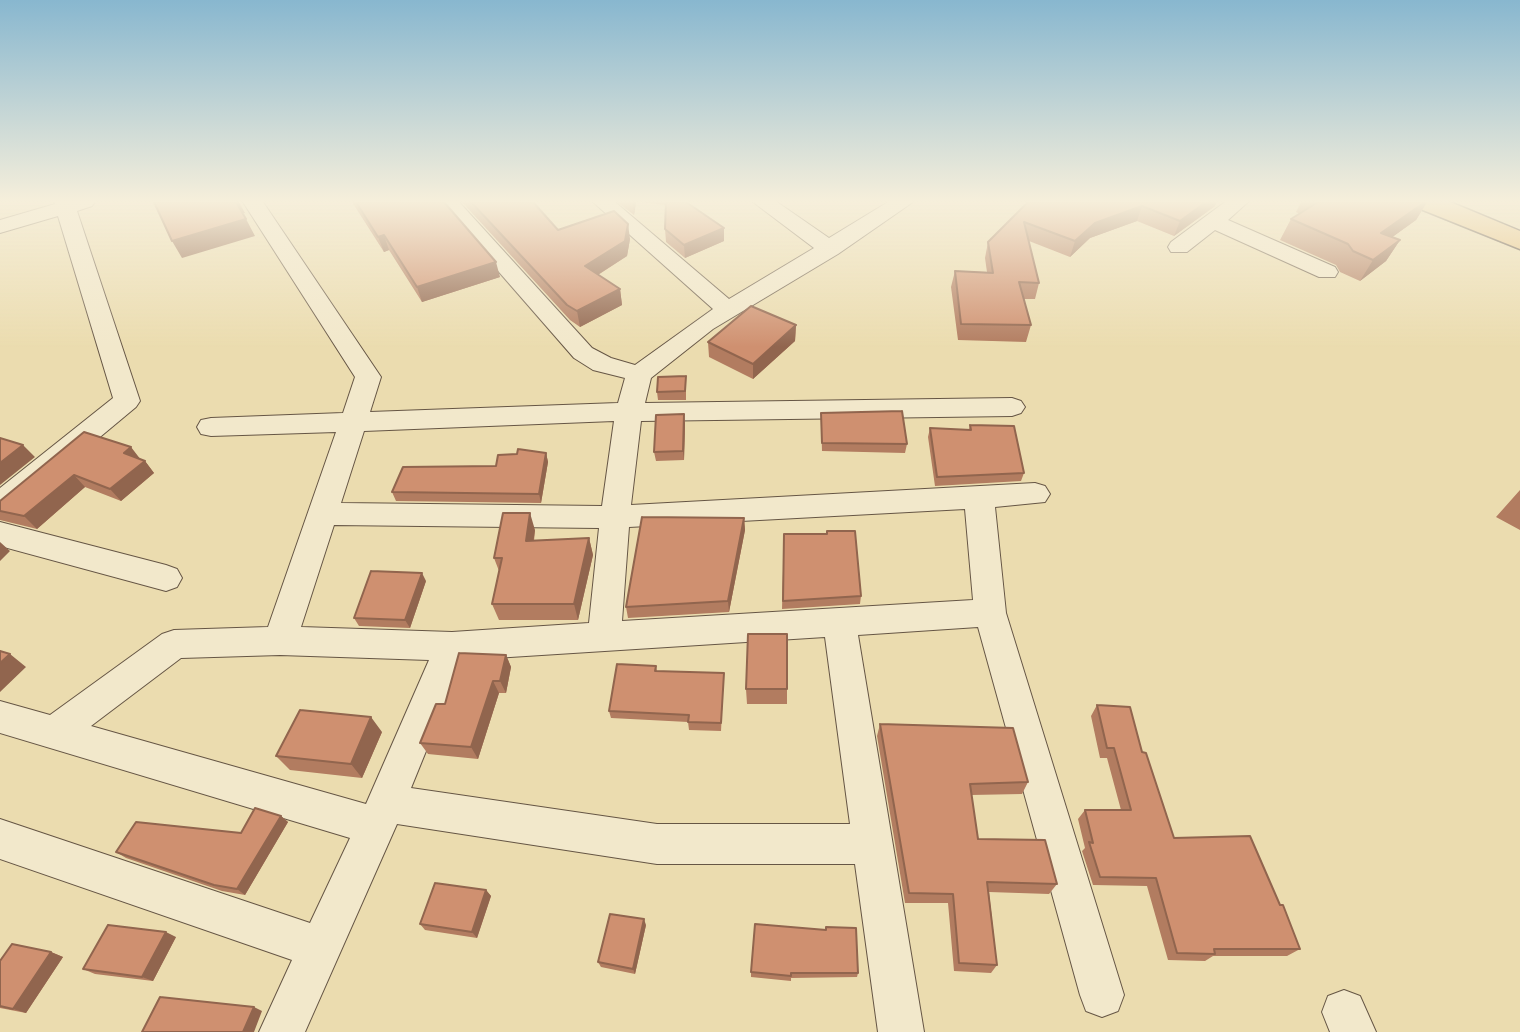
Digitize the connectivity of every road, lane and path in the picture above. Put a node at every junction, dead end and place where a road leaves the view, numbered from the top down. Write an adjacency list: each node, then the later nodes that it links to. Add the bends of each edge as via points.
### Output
1 (85, 250): 16 (street, via 127,401)
2 (285, 250): 12 (street, via 368,377)
3 (490, 250): 9 (street, via 583,353 602,364)
4 (659, 250): 8 (street)
5 (828, 250): 8 (street)
6 (1279, 250): 7 (street)
7 (1327, 271)
8 (728, 310): 9 (street)
9 (639, 374): 11 (street)
10 (1012, 407): 11 (street)
11 (629, 412): 12 (street); 18 (street)
12 (354, 421): 13 (street); 17 (street)
13 (211, 427)
14 (1035, 494): 15 (street)
15 (979, 497): 18 (street); 21 (street)
16 (0, 504)
17 (321, 514): 18 (street); 24 (street)
18 (615, 517): 23 (street)
19 (0, 534): 20 (street)
20 (166, 578)
21 (990, 613): 22 (street); 32 (street)
22 (839, 622): 23 (street); 30 (street)
23 (604, 637): 25 (street)
24 (279, 641): 25 (street); 27 (street, via 174,644)
25 (452, 646): 28 (street)
26 (0, 717): 27 (street)
27 (54, 733): 28 (street)
28 (380, 815): 30 (street, via 657,844); 31 (street)
29 (0, 839): 31 (street)
30 (872, 844): 34 (street)
31 (320, 948): 33 (street)
32 (1102, 995)
33 (282, 1032)
34 (901, 1032)

